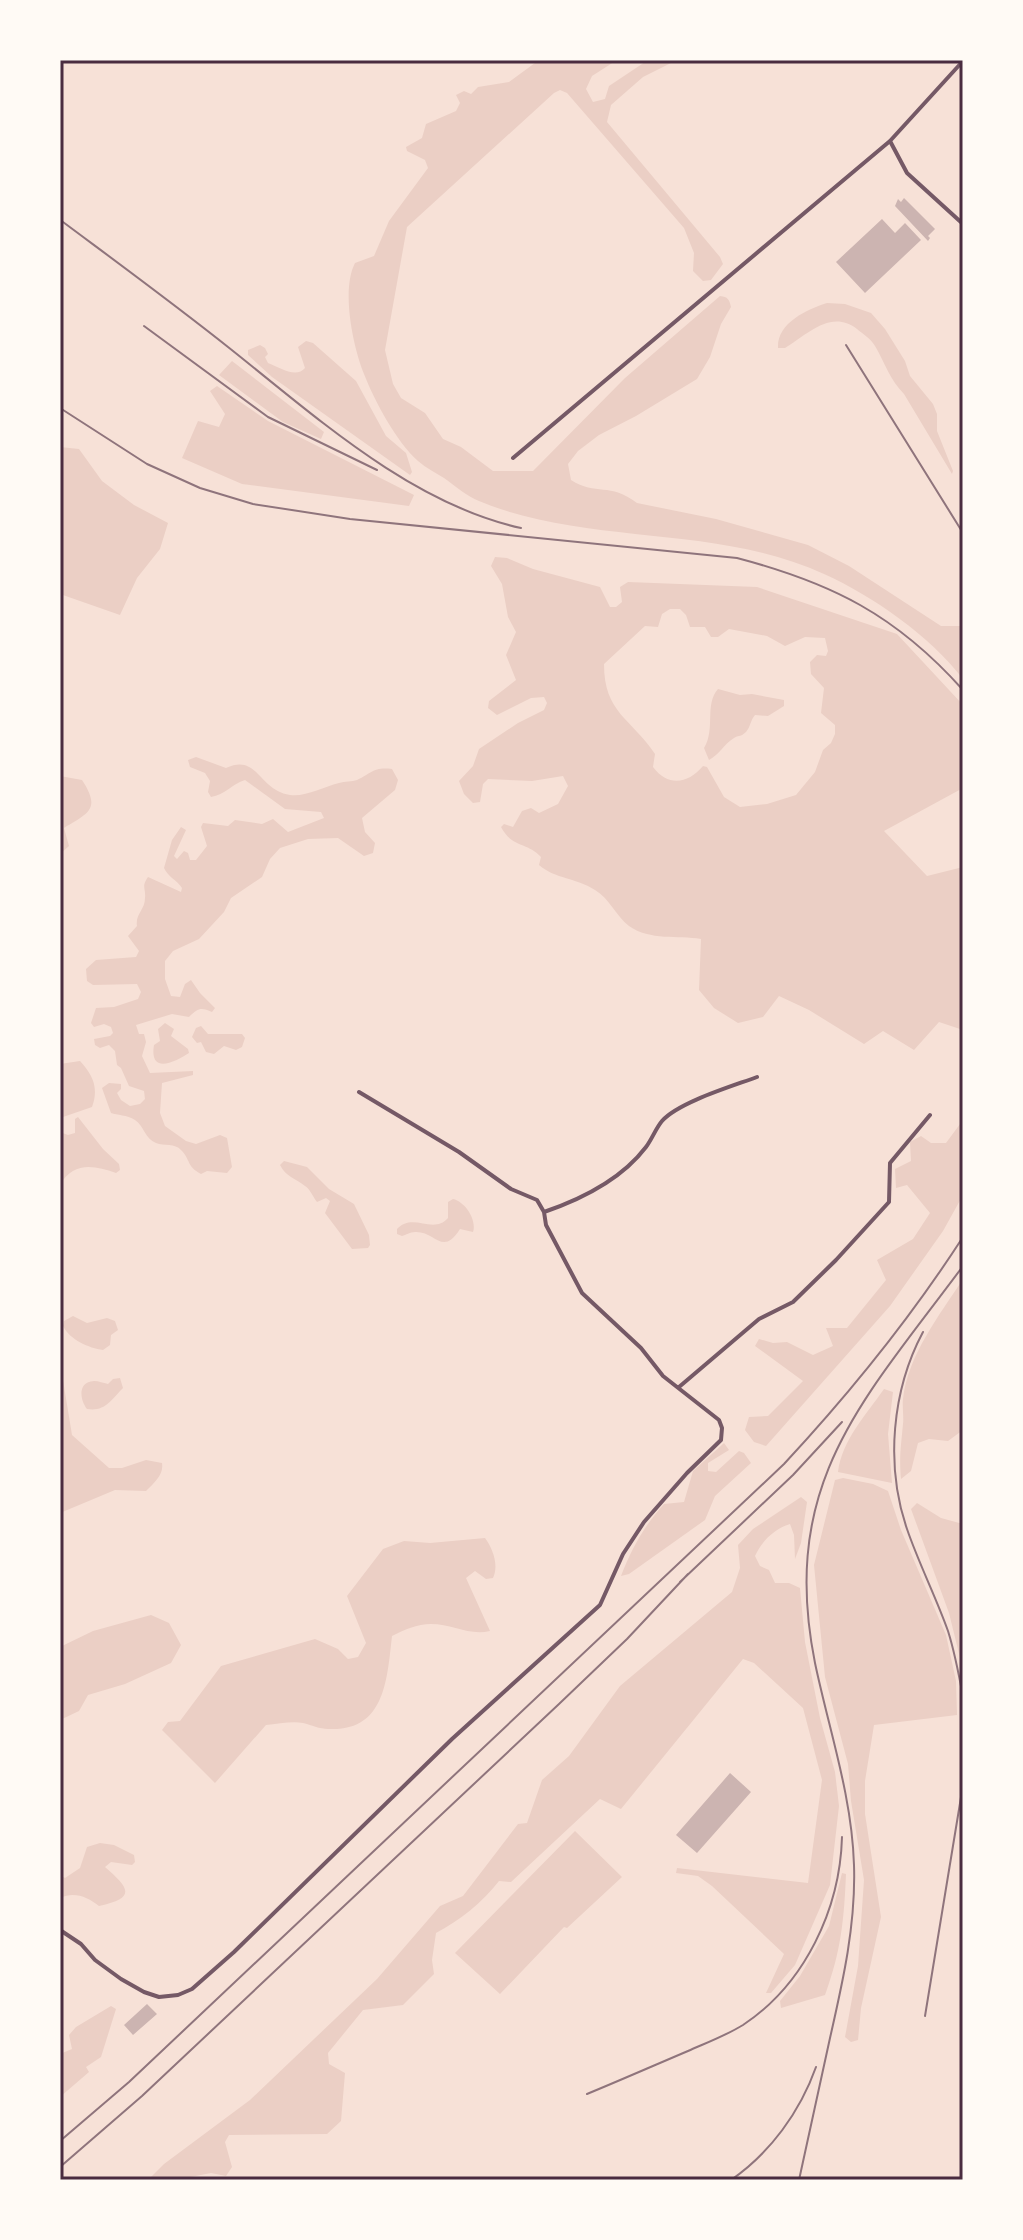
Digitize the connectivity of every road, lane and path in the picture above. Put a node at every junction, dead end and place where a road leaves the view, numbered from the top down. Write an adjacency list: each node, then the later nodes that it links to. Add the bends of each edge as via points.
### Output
1 (963, 61): 2 (street)
2 (890, 141): 3 (street, via 907,173); 4 (street)
3 (963, 224)
4 (513, 458)
5 (757, 1077): 8 (street, via 710,1094 663,1120 631,1164 604,1185)
6 (359, 1092): 8 (street, via 511,1189 537,1200)
7 (930, 1115): 9 (street, via 890,1163 889,1202 836,1260 793,1302 759,1319)
8 (544, 1212): 9 (street, via 582,1293)
9 (679, 1387): 10 (street, via 719,1420 721,1440 644,1522 600,1605 192,1989 159,1997 144,1992)
10 (60, 1930)

